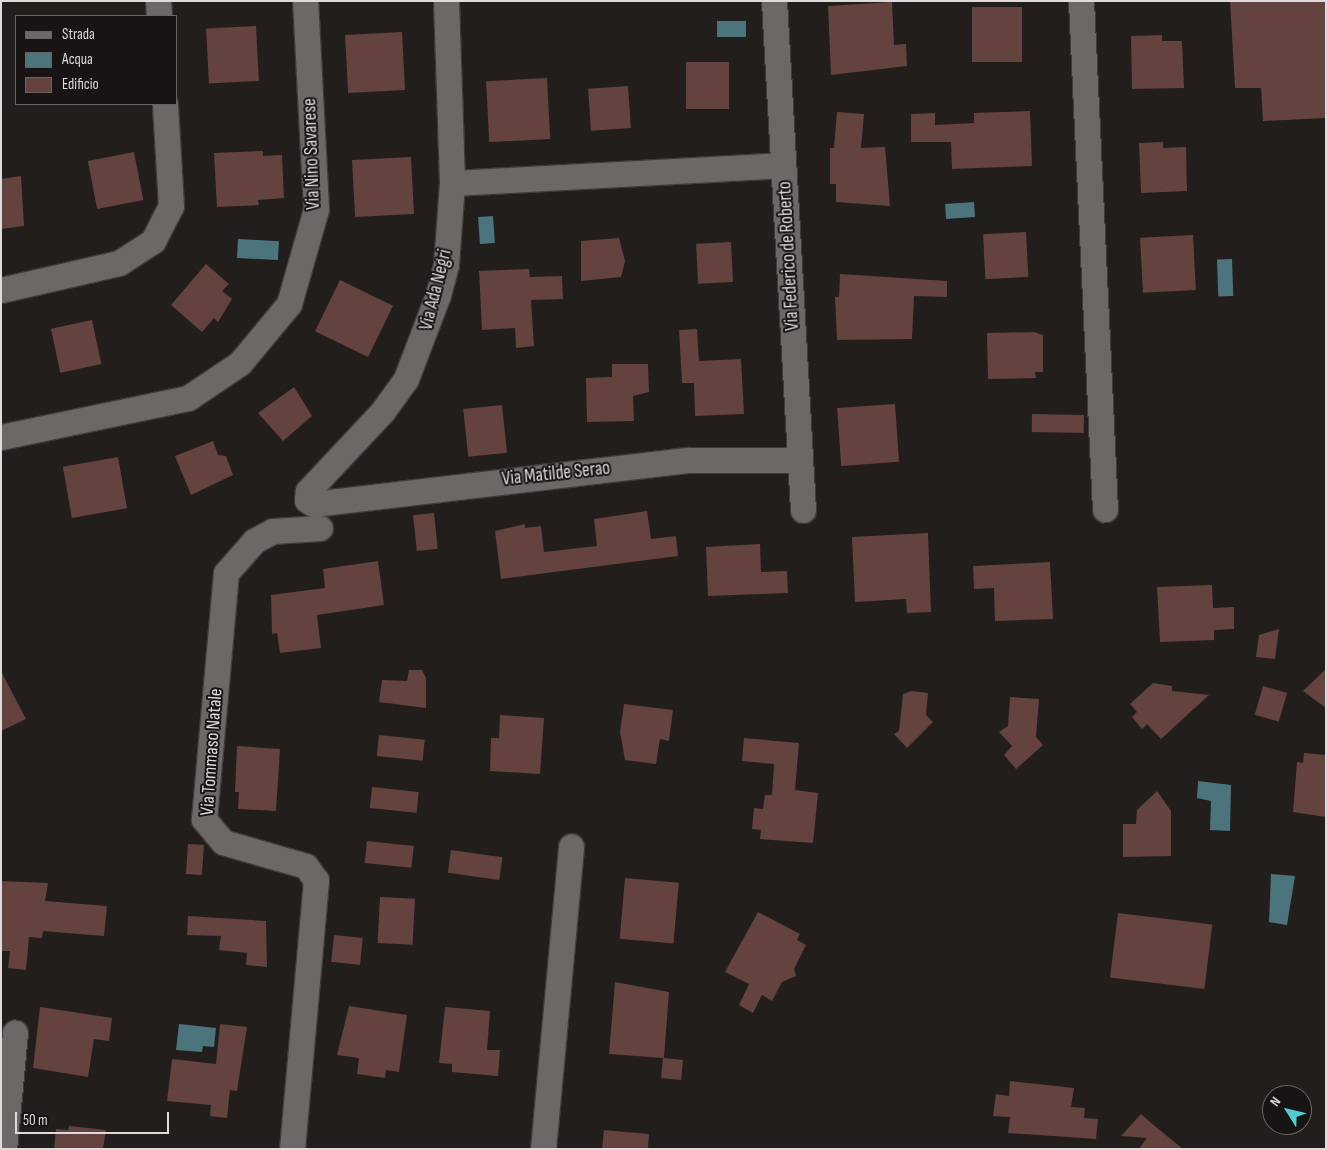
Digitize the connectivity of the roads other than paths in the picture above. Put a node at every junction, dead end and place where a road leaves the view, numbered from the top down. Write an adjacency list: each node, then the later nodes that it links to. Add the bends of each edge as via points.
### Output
1 (158, 1): 6 (street)
2 (305, 1): 11 (street, Via Nino Savarese, via 316,210 289,304 240,363 188,398)
3 (446, 1): 9 (street, Via Ada Negri)
4 (774, 1): 8 (street, Via Federico de Roberto)
5 (1081, 1): 14 (street)
6 (159, 15)
7 (165, 105): 10 (street, via 171,206 153,241 119,263)
8 (784, 165): 9 (street); 12 (street, Via Federico de Roberto)
9 (452, 183): 13 (street, Via Ada Negri, via 446,265 427,332 406,379 383,411 307,493)
10 (1, 290)
11 (1, 437)
12 (800, 460): 13 (street, Via Matilde Serao, via 689,460); 15 (street, Via Federico de Roberto)
13 (313, 504)
14 (1105, 509)
15 (803, 510)
16 (320, 528): 20 (street, Via Tommaso Natale, via 273,530 254,541 226,573 204,819 223,842 306,866 316,880)
17 (570, 846): 21 (street)
18 (15, 1034): 19 (street)
19 (4, 1149)
20 (292, 1149)
21 (543, 1149)

